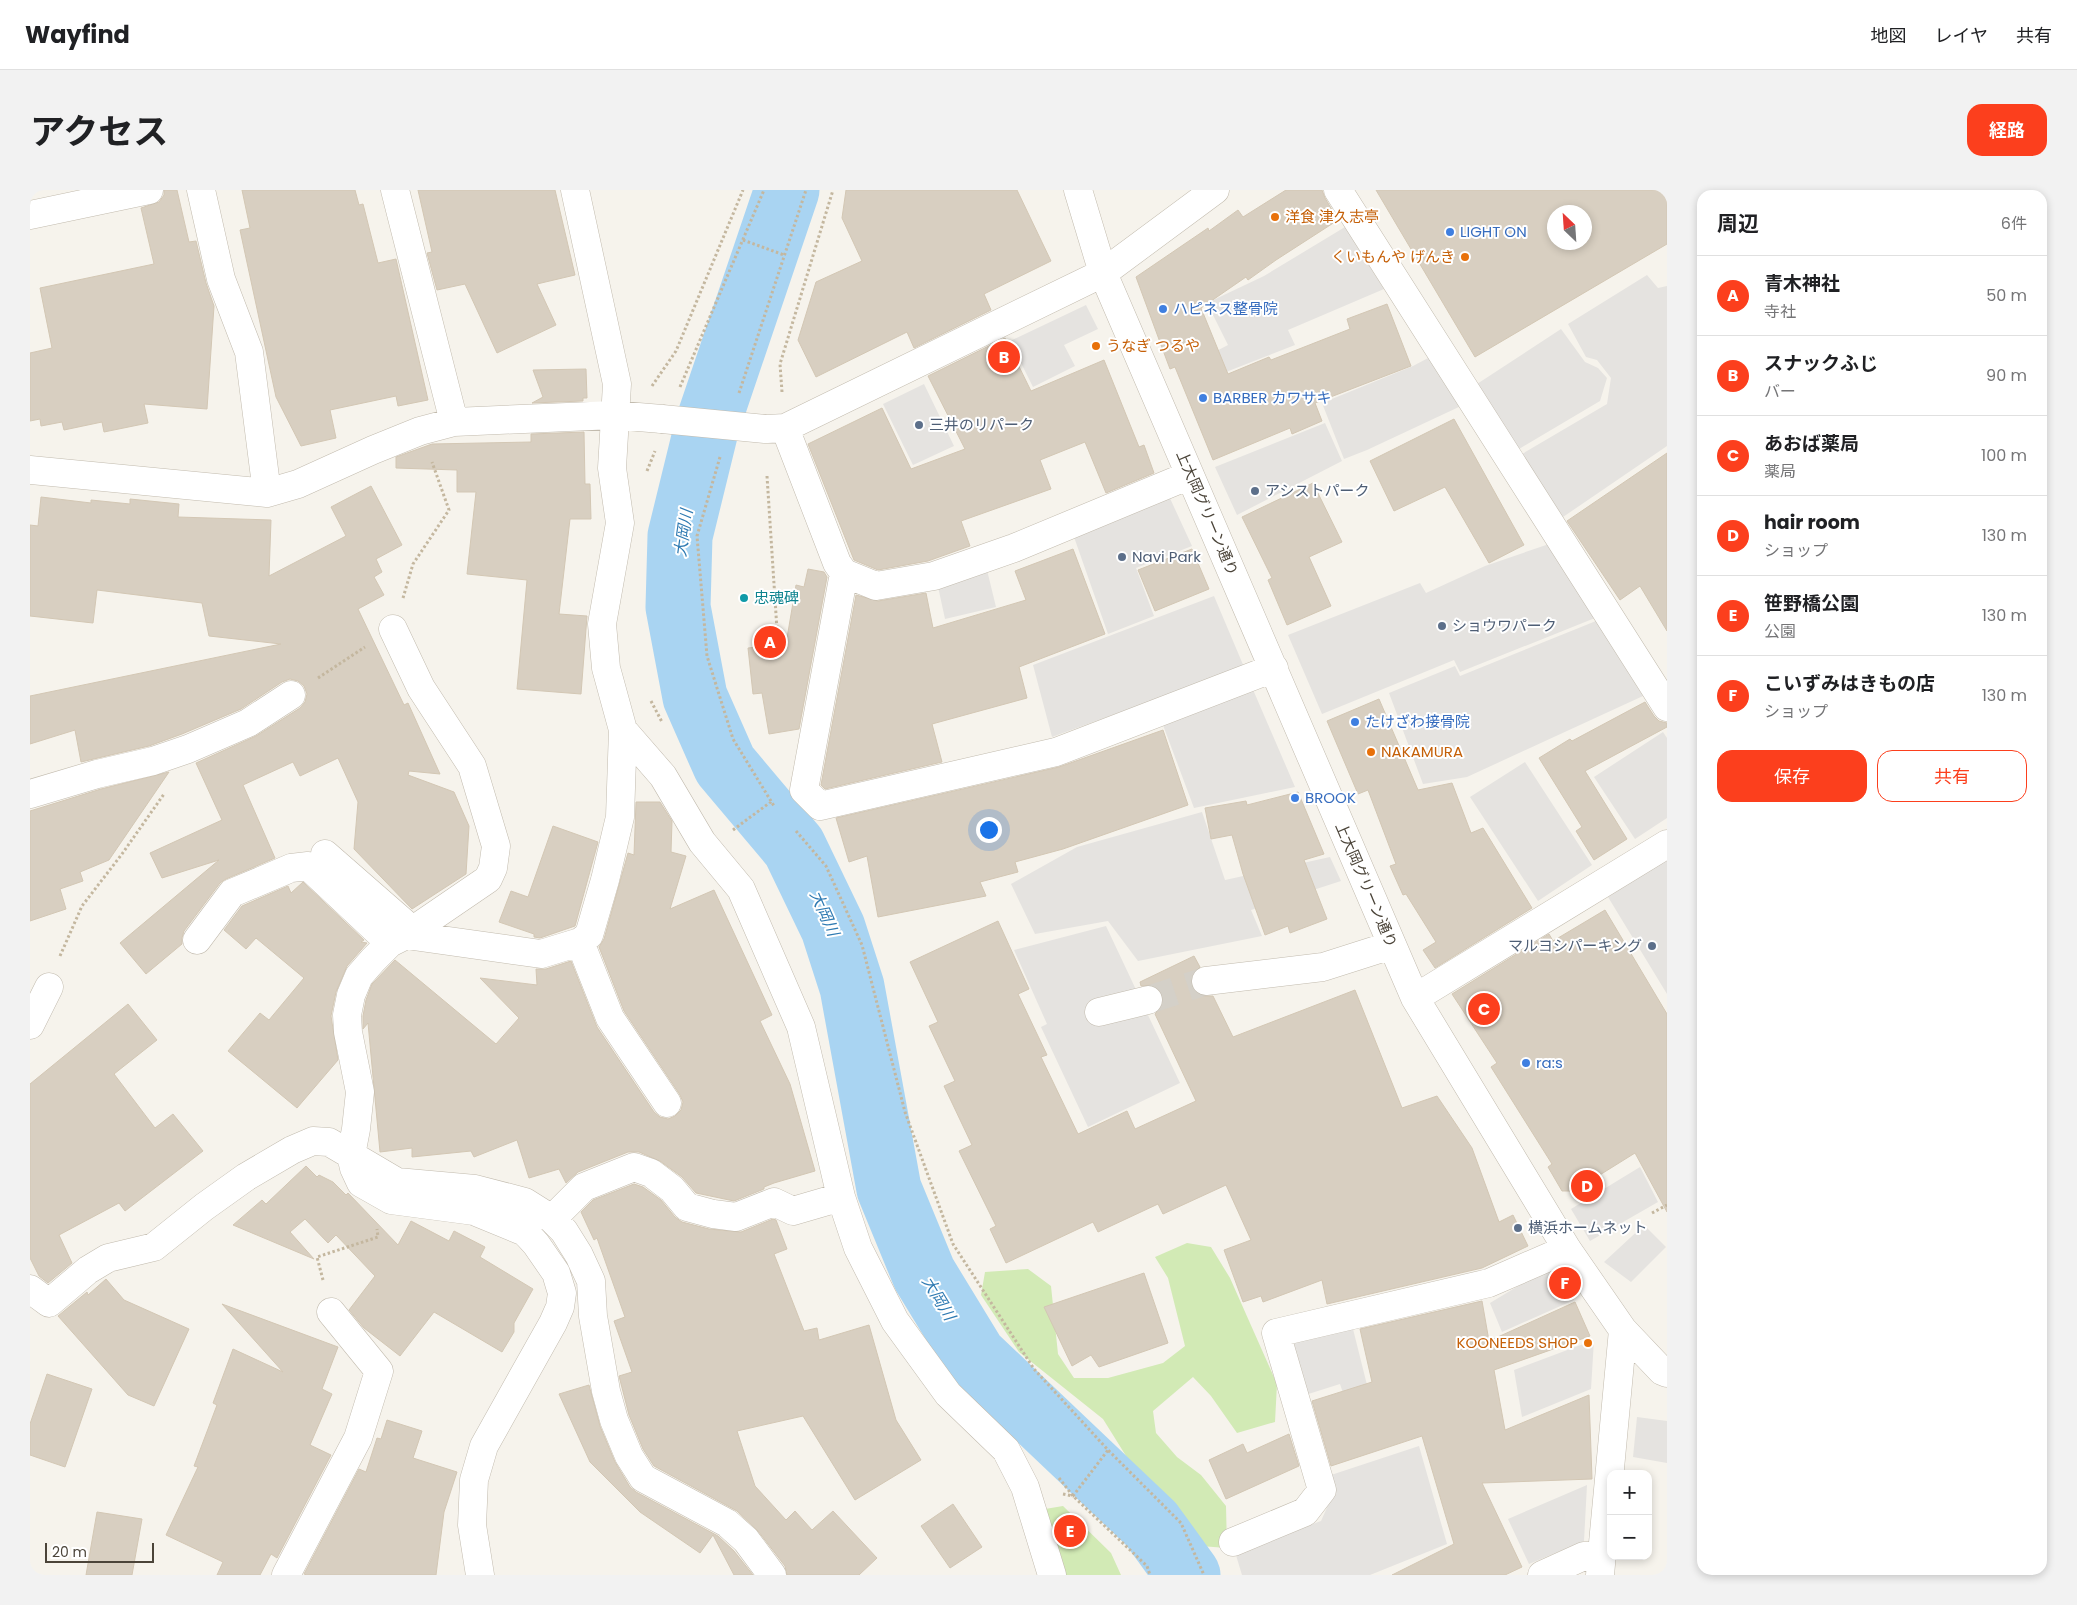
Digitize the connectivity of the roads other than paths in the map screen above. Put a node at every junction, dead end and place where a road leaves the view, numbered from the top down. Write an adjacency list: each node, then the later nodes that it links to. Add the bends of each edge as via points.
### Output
1 (149, 190): 8 (street)
2 (201, 190): 15 (street, via 221,279 249,352)
3 (395, 190): 11 (street)
4 (575, 190): 10 (street, via 616,384)
5 (1078, 190): 9 (street, 上大岡グリーン通り)
6 (1215, 190): 9 (street)
7 (1338, 190): 20 (street)
8 (32, 206)
9 (1103, 272): 12 (street); 14 (street, 上大岡グリーン通り)
10 (614, 415): 11 (street); 12 (street, bridge, via 660,432); 21 (street, via 612,468 620,523 602,624 606,668)
11 (454, 422): 15 (street, via 420,431 298,484)
12 (775, 428): 16 (street)
13 (30, 470): 15 (street)
14 (1190, 475): 16 (street, via 1014,548 934,576 876,586); 18 (street, 上大岡グリーン通り)
15 (267, 493)
16 (844, 573): 18 (street, via 804,790 820,806 1056,752)
17 (393, 629): 25 (street, via 421,688 472,766 496,846 488,880)
18 (1274, 668): 28 (street, 上大岡グリーン通り)
19 (291, 694): 22 (street, via 248,723 188,749)
20 (1667, 707)
21 (623, 730): 27 (street, via 620,817 589,936); 37 (street, via 663,776 702,842 741,889 802,1027)
22 (34, 794)
23 (1667, 844): 31 (street)
24 (325, 854): 25 (street)
25 (403, 936): 26 (street, via 308,866 291,868 232,893); 27 (street, via 541,954); 36 (street, via 359,976 350,995 348,1032 360,1092)
26 (197, 940)
27 (580, 942): 35 (street, via 610,1018)
28 (1392, 945): 29 (street, via 1323,967); 31 (street, 上大岡グリーン通り)
29 (1206, 981)
30 (49, 987): 34 (street)
31 (1415, 998): 39 (street, 上大岡グリーン通り)
32 (1148, 1000): 33 (street)
33 (1099, 1012)
34 (30, 1025)
35 (667, 1104)
36 (351, 1155): 38 (street, via 397,1182 475,1189 525,1202); 40 (street, via 329,1142 313,1141 246,1177 154,1247 108,1258 88,1270 49,1304); 47 (street, via 361,1184 391,1200 474,1211 524,1232 556,1273 562,1293 560,1307 484,1446 474,1480 472,1525)
37 (841, 1197): 38 (street, via 792,1211 774,1202 736,1216 713,1214 687,1207 672,1189 651,1173 634,1168 584,1187); 49 (street, via 858,1248 895,1321 948,1394 1006,1450 1025,1486)
38 (552, 1219): 48 (street, via 564,1231 591,1281 593,1316 606,1390 614,1420 643,1478 727,1523 746,1540)
39 (1567, 1249): 42 (street, 上大岡グリーン通り); 44 (street, via 1489,1283 1276,1334 1322,1490 1305,1512)
40 (30, 1289)
41 (331, 1312): 46 (street, via 379,1371 358,1438)
42 (1623, 1330): 43 (street, 上大岡グリーン通り); 45 (street)
43 (1667, 1373)
44 (1233, 1542)
45 (1601, 1565): 50 (street, via 1584,1556)
46 (286, 1575)
47 (480, 1575)
48 (772, 1575)
49 (1052, 1575)
50 (1542, 1575)

